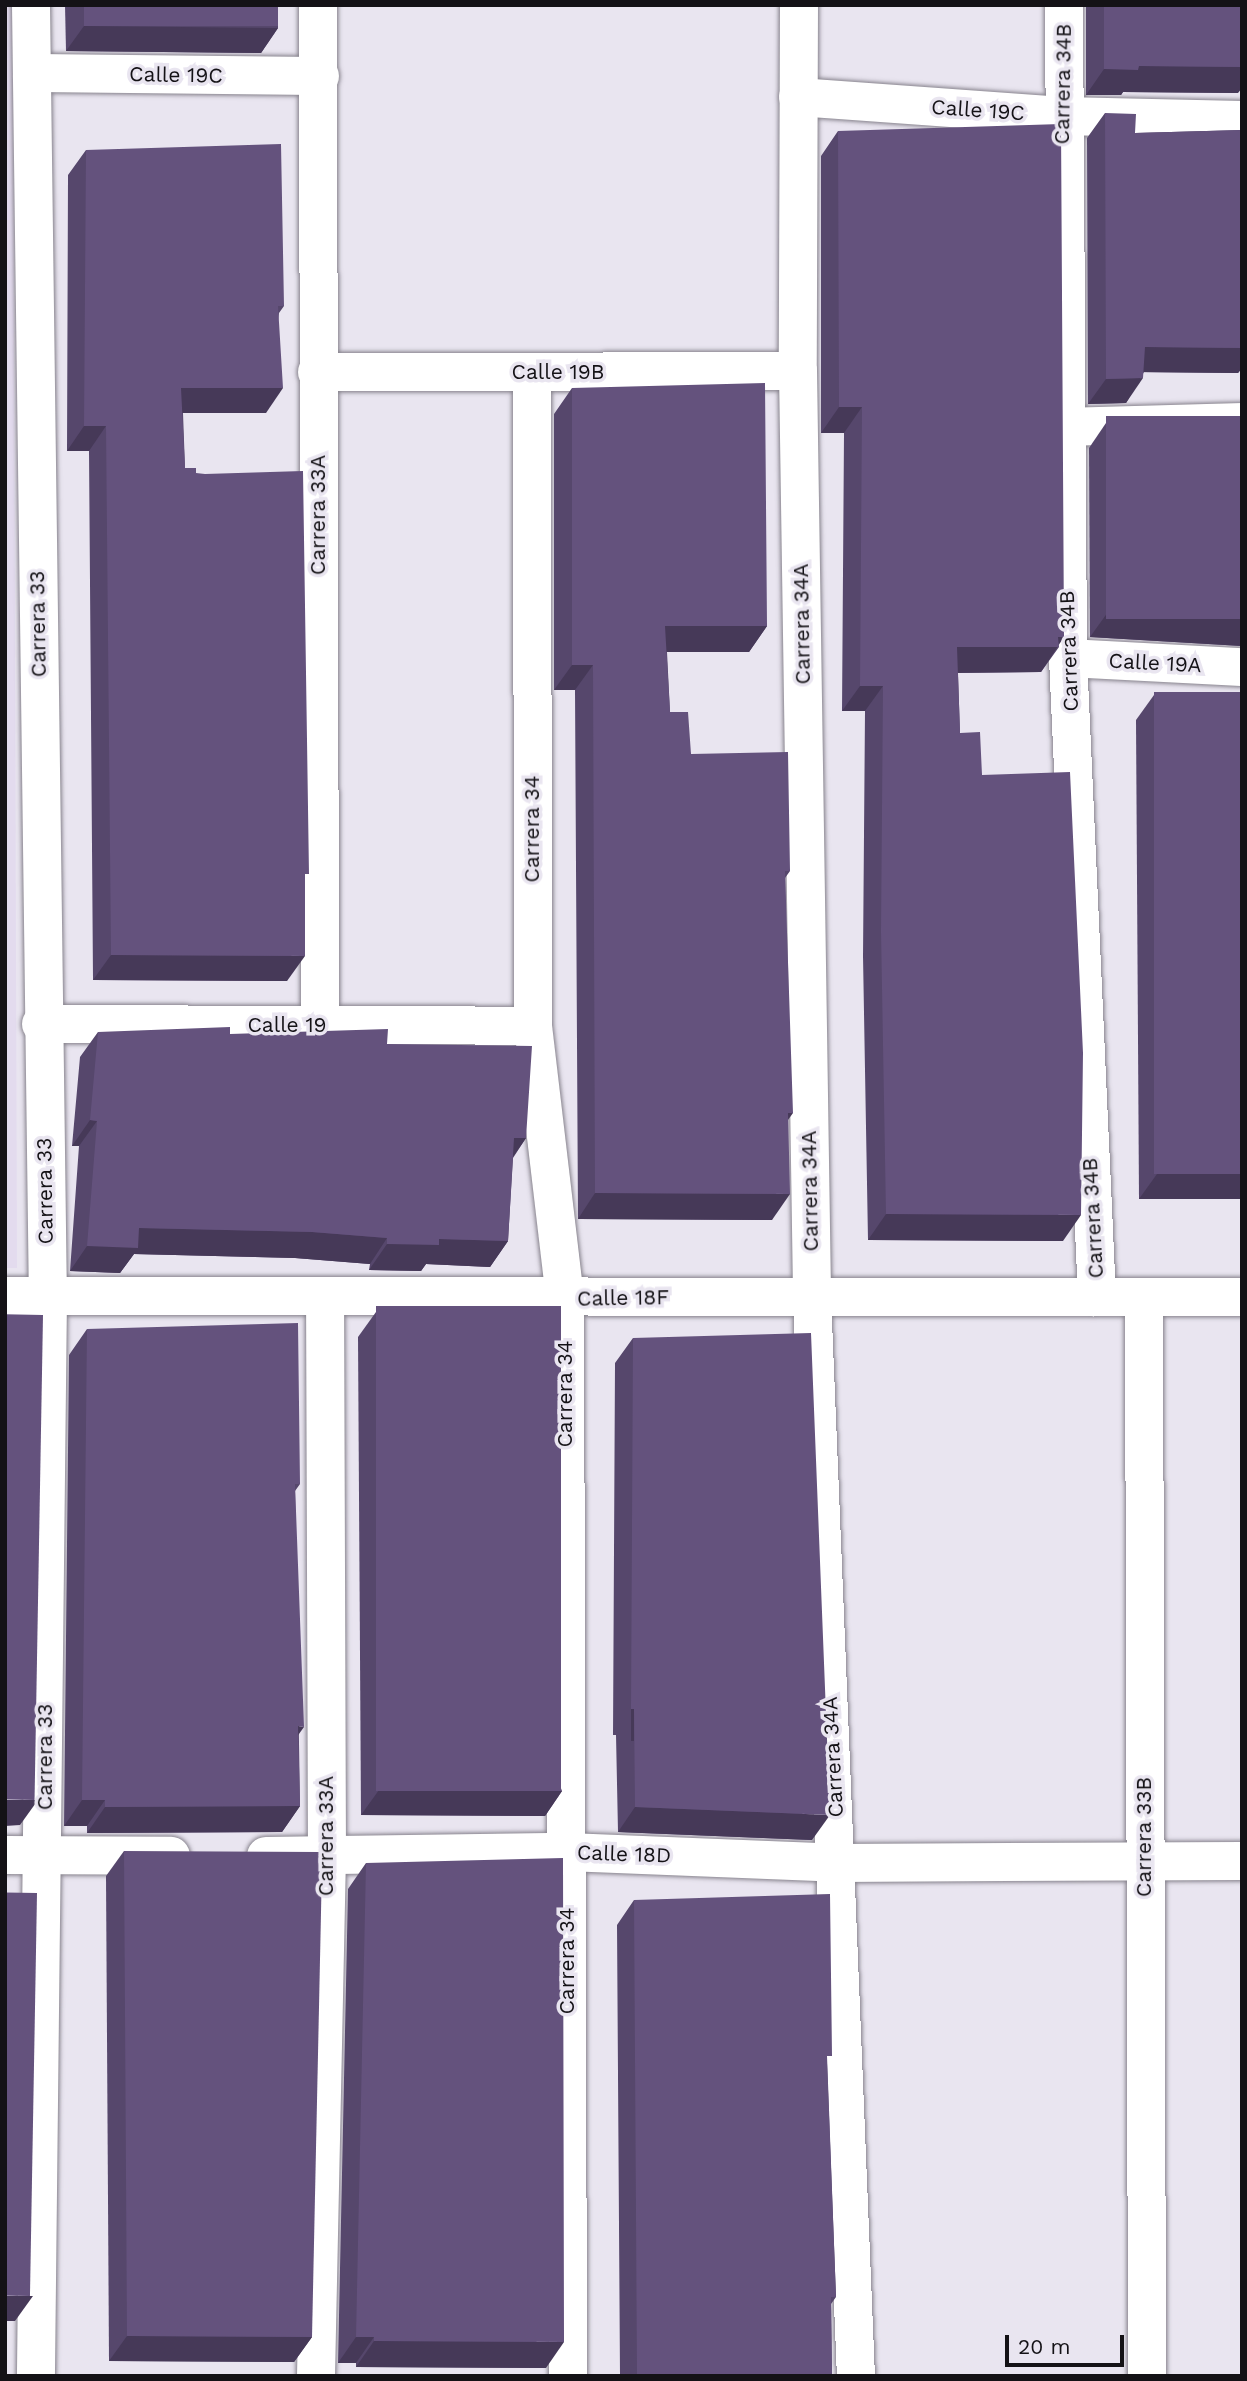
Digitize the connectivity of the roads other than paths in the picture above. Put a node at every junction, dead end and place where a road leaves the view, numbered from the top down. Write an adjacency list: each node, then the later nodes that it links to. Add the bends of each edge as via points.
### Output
1 (32, 5): 5 (street, Carrera 33)
2 (318, 5): 6 (street, Carrera 33A)
3 (799, 5): 7 (street, Carrera 34A)
4 (1064, 5): 8 (street, Carrera 34B)
5 (32, 73): 6 (street, Calle 19C); 17 (street, Carrera 33)
6 (320, 76): 10 (street, Carrera 33A)
7 (798, 97): 8 (street, Calle 19C); 12 (street, Carrera 34A)
8 (1062, 116): 9 (street, Calle 19C); 14 (street, Carrera 34B)
9 (1242, 120)
10 (317, 372): 11 (street, Calle 19B); 18 (street, Carrera 33A)
11 (532, 372): 12 (street, Calle 19B); 19 (street, Carrera 34)
12 (798, 372): 23 (street, Carrera 34A)
13 (1242, 422): 14 (street)
14 (1064, 426): 15 (street, Carrera 34B)
15 (1068, 659): 16 (street, Calle 19A); 24 (street, Carrera 34B)
16 (1242, 667)
17 (41, 1024): 18 (street, Calle 19); 21 (street, Carrera 33)
18 (320, 1025): 19 (street, Calle 19)
19 (533, 1026): 27 (street, Carrera 34)
20 (5, 1296): 21 (street, Calle 18F)
21 (48, 1296): 22 (street, Calle 18F); 30 (street, Carrera 33)
22 (325, 1296): 27 (street, Calle 18F); 31 (street, Carrera 33A)
23 (812, 1296): 24 (street, Calle 18F); 27 (street, Calle 18F); 34 (street, Carrera 34A)
24 (1097, 1297): 25 (street, Calle 18F)
25 (1144, 1297): 26 (street, Calle 18F); 32 (street, Carrera 33B)
26 (1242, 1297)
27 (565, 1299): 28 (street, Carrera 34)
28 (567, 1852): 31 (street, Calle 18D); 34 (street, Calle 18D); 37 (street, Carrera 34)
29 (5, 1855): 30 (street, Calle 18D)
30 (44, 1856): 31 (street, Calle 18D); 35 (street, Carrera 33)
31 (327, 1856): 36 (street, Carrera 33A)
32 (1144, 1860): 33 (street, Calle 18D); 34 (street, Calle 18D); 39 (street, Carrera 33B)
33 (1242, 1861)
34 (838, 1863): 38 (street, Carrera 34A)
35 (36, 2376)
36 (316, 2376)
37 (568, 2376)
38 (856, 2376)
39 (1147, 2376)

